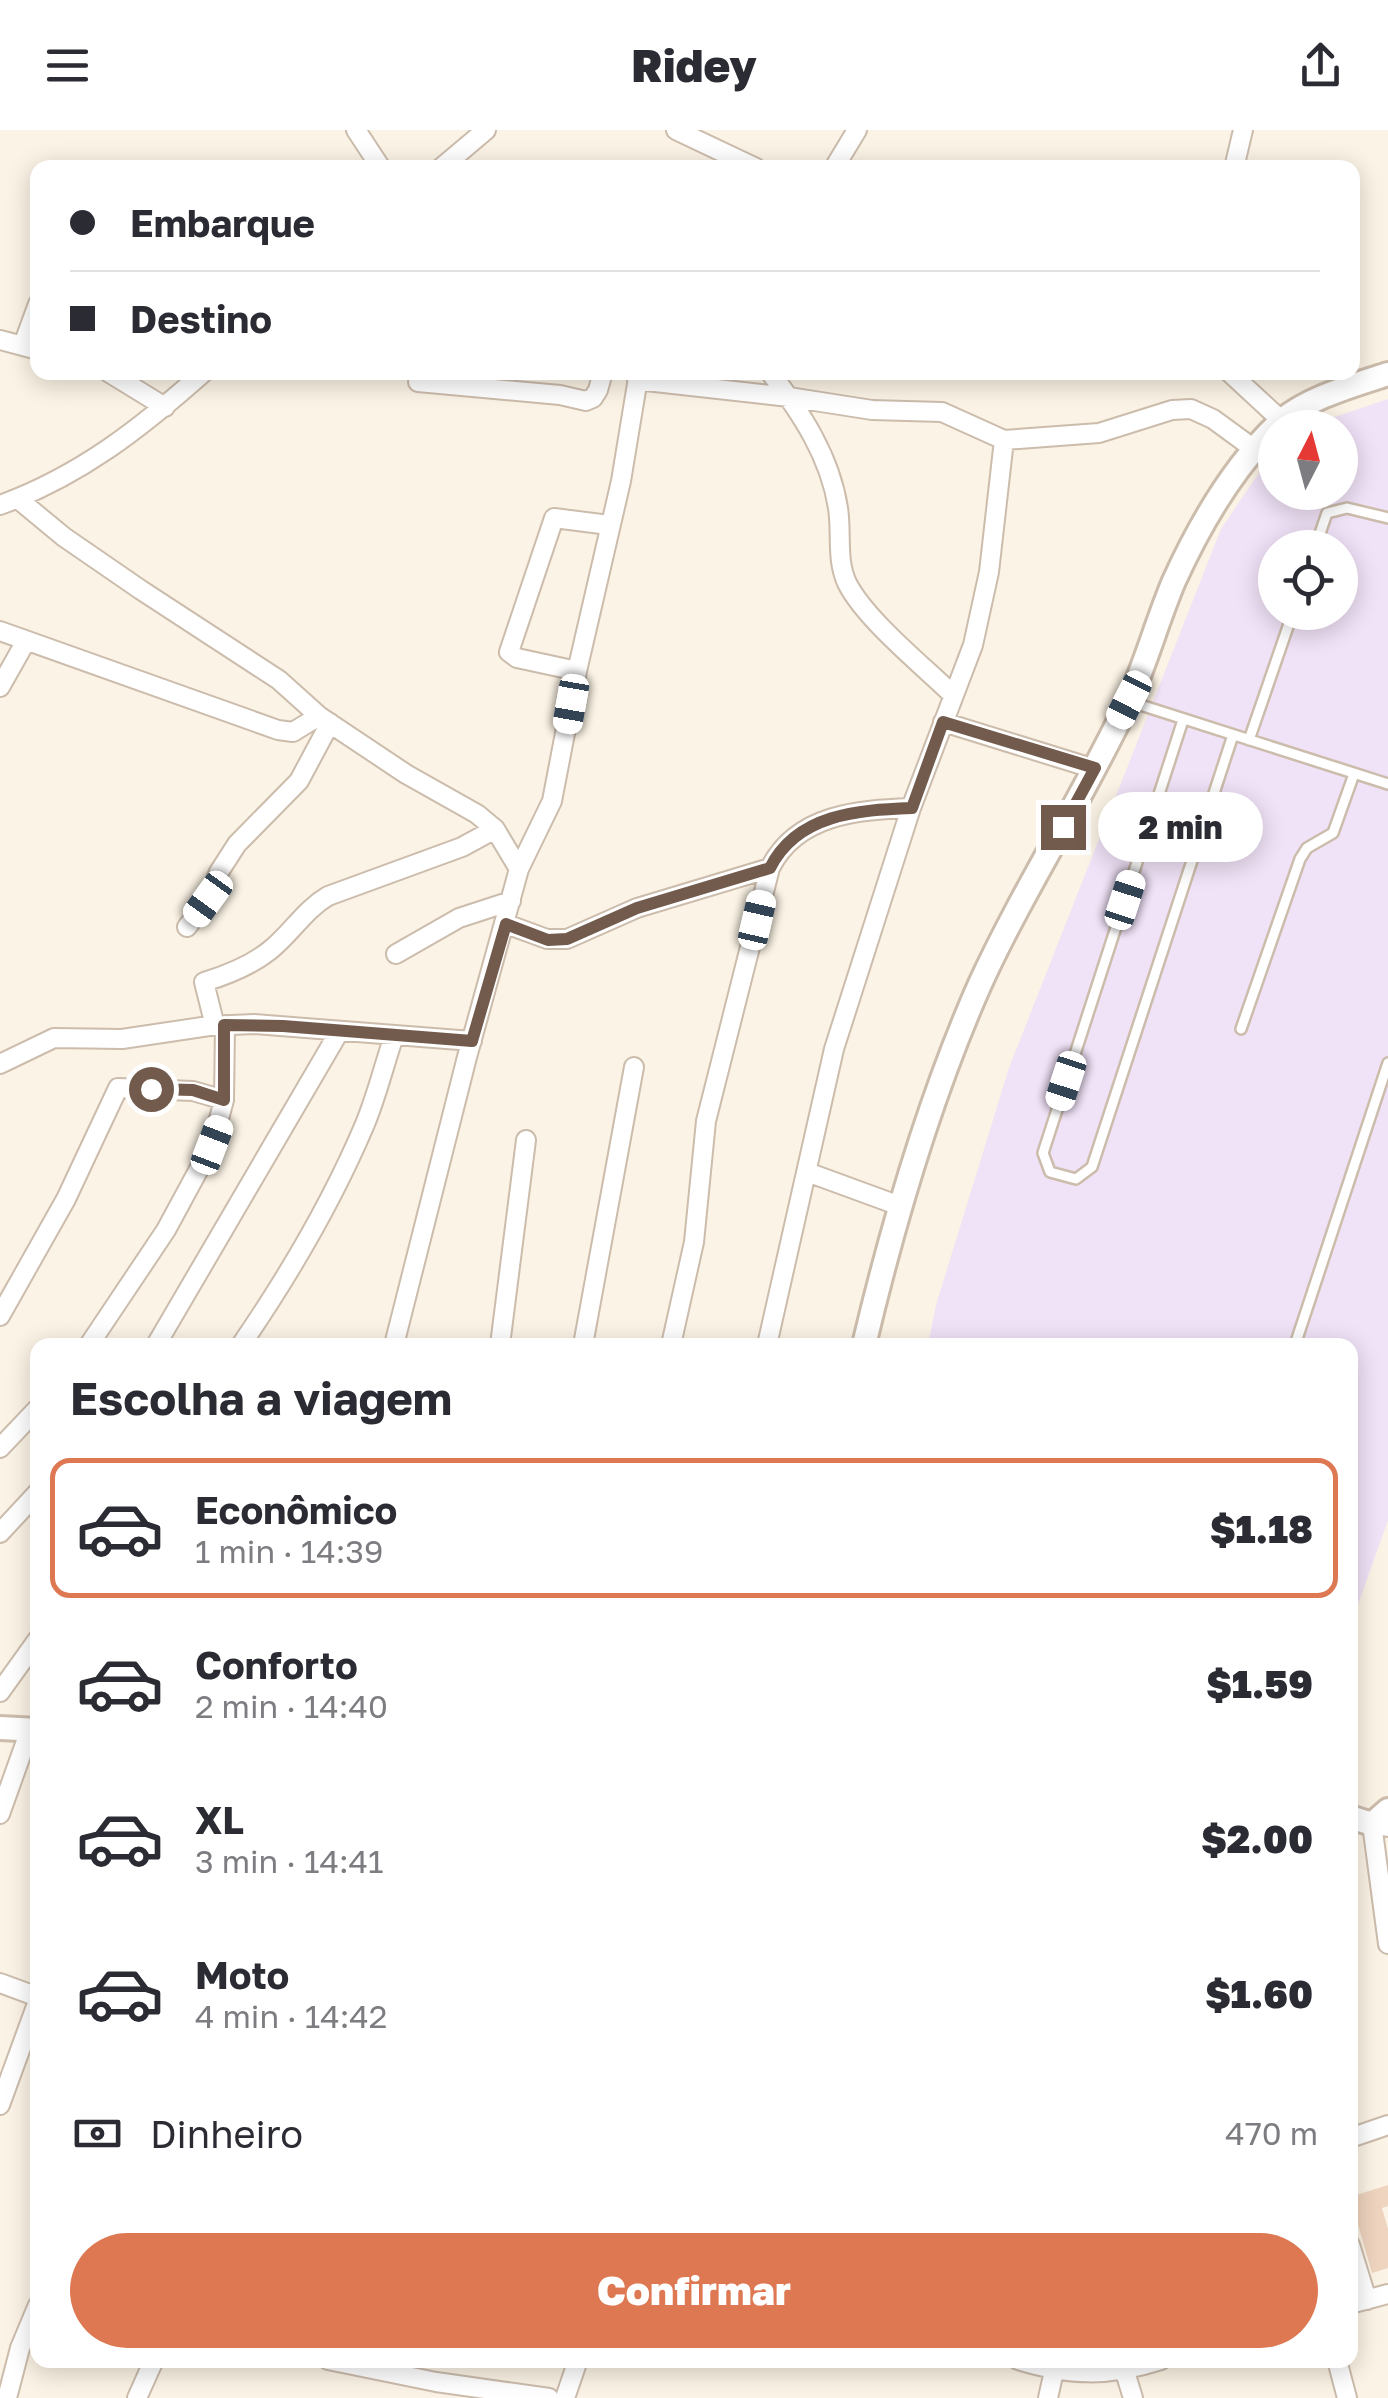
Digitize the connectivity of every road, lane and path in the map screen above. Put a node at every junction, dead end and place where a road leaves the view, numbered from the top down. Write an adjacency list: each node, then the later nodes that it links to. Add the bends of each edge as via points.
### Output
1 (356, 130): 6 (street)
2 (486, 130): 7 (street)
3 (676, 130): 8 (street)
4 (857, 130): 9 (street)
5 (1242, 130): 10 (street)
6 (375, 160)
7 (450, 160)
8 (739, 160)
9 (839, 160)
10 (1236, 160)
11 (0, 340): 12 (street)
12 (30, 348)
13 (1388, 374): 25 (street)
14 (124, 380): 23 (street)
15 (195, 380): 23 (street)
16 (601, 380): 21 (street, via 586,400)
17 (637, 380): 31 (street)
18 (668, 380): 22 (street)
19 (776, 380): 22 (street)
20 (1237, 380): 24 (street)
21 (418, 382)
22 (788, 396): 26 (street, via 872,410 942,412); 38 (street, via 824,462 838,506 840,565 849,587)
23 (165, 406): 29 (street, via 92,462)
24 (1270, 410)
25 (1300, 410)
26 (1004, 440): 28 (street, via 1099,432 1191,409); 38 (street, via 983,606)
27 (1258, 446): 28 (street)
28 (1254, 450): 39 (street, via 1198,533)
29 (9, 502): 40 (street, via 279,680)
30 (1388, 518): 32 (lane, via 1347,508 1327,513)
31 (609, 525): 36 (street); 36 (street, via 554,518 509,652)
32 (1321, 530)
33 (0, 630): 35 (street)
34 (1287, 630): 44 (lane)
35 (26, 641): 37 (street); 40 (street, via 278,730 294,732)
36 (577, 671): 51 (street, via 552,800)
37 (0, 687)
38 (952, 694): 42 (street)
39 (1129, 700): 41 (lane); 45 (street)
40 (325, 719): 49 (street); 54 (street, via 299,781 237,844)
41 (1184, 720): 43 (lane); 43 (lane, via 1043,1153 1050,1172 1076,1178 1092,1166)
42 (943, 722): 45 (street); 48 (street)
43 (1233, 735): 44 (lane)
44 (1249, 740): 46 (lane)
45 (1095, 768): 67 (street, via 981,983)
46 (1354, 774): 47 (lane); 57 (lane, via 1333,833 1300,859)
47 (1388, 784)
48 (912, 808): 50 (street, via 836,816 812,826 779,851); 66 (street, via 834,1048)
49 (494, 829): 51 (street); 56 (street, via 328,896 270,950 204,982)
50 (770, 868): 53 (street, via 637,908 567,939 548,940); 75 (street, via 706,1121 694,1242)
51 (519, 869): 52 (street)
52 (511, 901): 53 (street); 55 (street, via 459,918)
53 (506, 924): 60 (street)
54 (188, 927)
55 (396, 954)
56 (220, 1026): 58 (street); 62 (street, via 122,1039 54,1038); 64 (street)
57 (1241, 1029)
58 (339, 1032): 59 (street); 70 (street)
59 (394, 1036): 60 (street); 71 (street, via 332,1196)
60 (472, 1041): 72 (street)
61 (1388, 1063): 78 (lane)
62 (0, 1064)
63 (634, 1068): 74 (street)
64 (224, 1100): 68 (street, via 193,1090 118,1088); 69 (street, via 212,1145 166,1230)
65 (526, 1140): 73 (street)
66 (807, 1172): 67 (street); 76 (street)
67 (900, 1206): 77 (street)
68 (0, 1316)
69 (94, 1338)
70 (160, 1338)
71 (246, 1338)
72 (396, 1338)
73 (501, 1338)
74 (584, 1338)
75 (673, 1338)
76 (770, 1338)
77 (866, 1338)
78 (1296, 1338)
79 (30, 1416): 80 (street)
80 (0, 1448)
81 (30, 1501): 82 (street)
82 (0, 1533)
83 (30, 1650): 84 (street)
84 (0, 1692)
85 (0, 1728): 86 (street)
86 (30, 1730)
87 (30, 1740): 88 (street)
88 (0, 1814)
89 (1374, 1819): 90 (street)
90 (1388, 1944)
91 (0, 1983): 92 (street)
92 (30, 1996)
93 (30, 2021): 94 (street)
94 (0, 2105)
95 (1388, 2125): 96 (street)
96 (1358, 2135)
97 (1388, 2294): 98 (street)
98 (1359, 2302)
99 (30, 2324): 110 (street)
100 (150, 2368): 111 (street)
101 (367, 2368): 109 (street)
102 (439, 2368): 109 (street)
103 (575, 2368): 113 (street)
104 (1044, 2368): 107 (street)
105 (1137, 2368): 108 (street)
106 (1339, 2368): 116 (street)
107 (1054, 2371): 108 (street); 114 (street)
108 (1125, 2372): 115 (street)
109 (436, 2382): 112 (street)
110 (7, 2398)
111 (137, 2398)
112 (549, 2398)
113 (564, 2398)
114 (1048, 2398)
115 (1133, 2398)
116 (1347, 2398)

